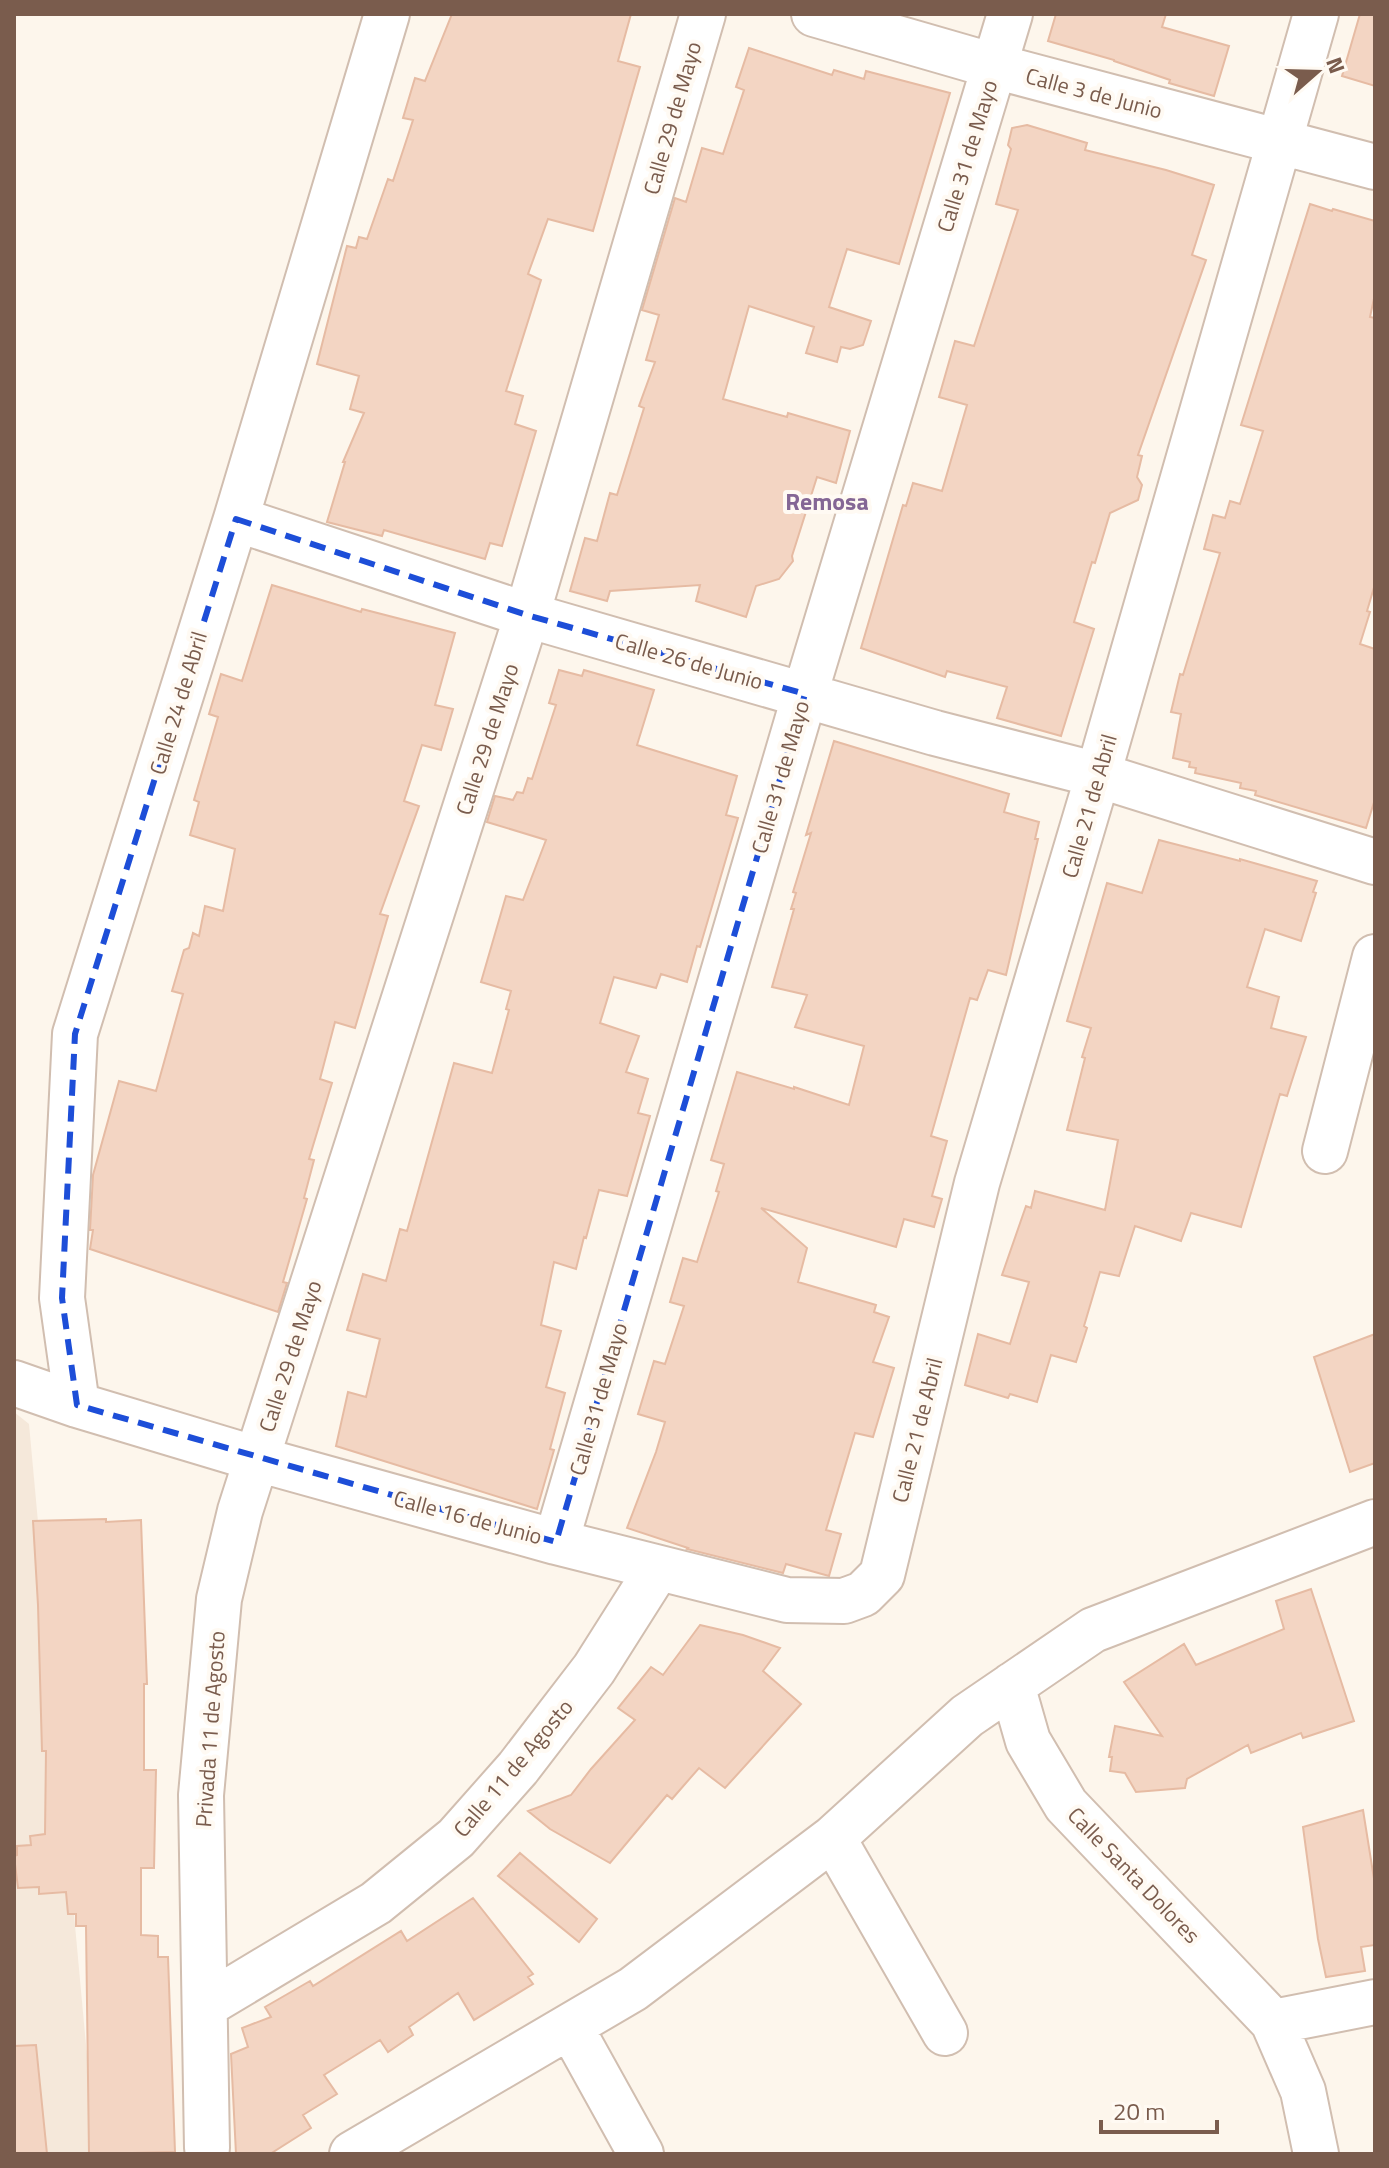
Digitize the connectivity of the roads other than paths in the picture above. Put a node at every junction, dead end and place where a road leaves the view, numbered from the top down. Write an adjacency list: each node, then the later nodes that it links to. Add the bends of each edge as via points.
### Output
1 (387, 14): 9 (street, Calle 24 de Abril)
2 (703, 14): 10 (street, Calle 29 de Mayo)
3 (814, 14): 6 (street, Calle 3 de Junio)
4 (1010, 14): 6 (street, Calle 31 de Mayo)
5 (1316, 14): 7 (street, Calle 21 de Abril)
6 (994, 66): 7 (street, Calle 3 de Junio); 11 (street, Calle 31 de Mayo)
7 (1281, 142): 8 (street, Calle 3 de Junio); 12 (street, Calle 21 de Abril)
8 (1375, 167)
9 (236, 519): 10 (street, Calle 26 de Junio); 17 (street, Calle 24 de Abril, via 75,1034 62,1298)
10 (527, 615): 11 (street, Calle 26 de Junio); 18 (street, Calle 29 de Mayo)
11 (805, 694): 12 (street, Calle 26 de Junio); 20 (street, Calle 31 de Mayo)
12 (1098, 775): 13 (street, Calle 26 de Junio); 22 (street, Calle 21 de Abril, via 977,1183 882,1575)
13 (1375, 862)
14 (1375, 957): 15 (street)
15 (1325, 1151)
16 (14, 1383): 17 (street, Calle 16 de Junio)
17 (77, 1405): 18 (street, Calle 16 de Junio)
18 (257, 1459): 20 (street, Calle 16 de Junio); 26 (street, Privada 11 de Agosto, via 219,1599 203,1765)
19 (1375, 1522): 23 (street, via 1093,1630)
20 (556, 1542): 21 (street, Calle 16 de Junio)
21 (658, 1568): 22 (street, Calle 16 de Junio, via 787,1600 844,1601); 26 (street, Calle 11 de Agosto, via 594,1669 456,1838 376,1903)
22 (863, 1594)
23 (1012, 1685): 24 (street, via 967,1716); 27 (street, Calle Santa Dolores, via 1028,1741 1066,1805)
24 (833, 1838): 28 (street, via 633,1989); 29 (street)
25 (1375, 2002): 27 (street)
26 (206, 2005): 30 (street, Privada 11 de Agosto)
27 (1273, 2022): 33 (street, Calle Santa Dolores, via 1303,2091)
28 (570, 2026): 31 (street); 32 (street)
29 (945, 2033)
30 (207, 2148)
31 (352, 2154)
32 (641, 2154)
33 (1316, 2154)

